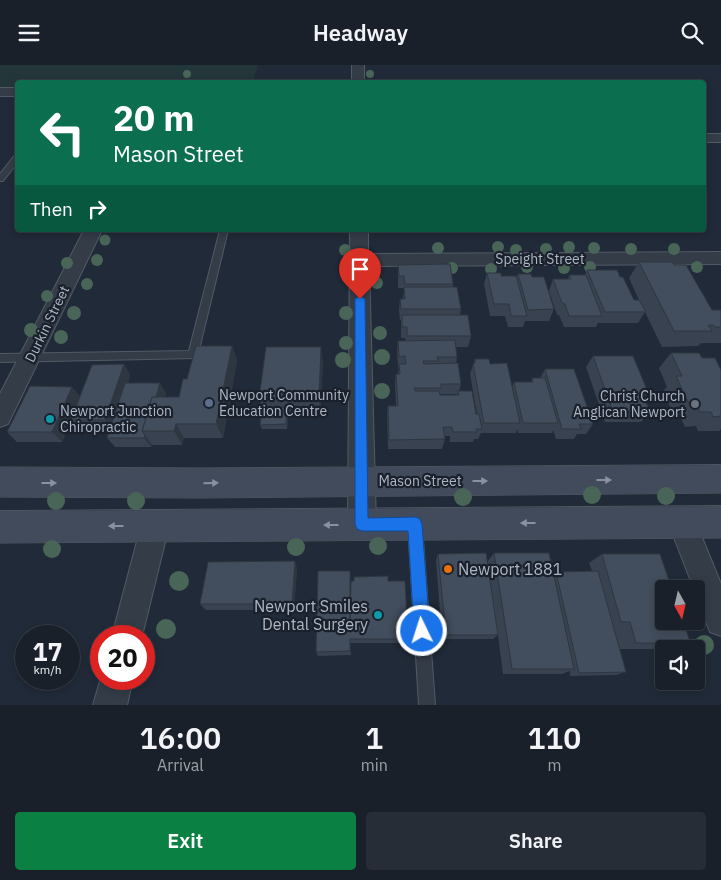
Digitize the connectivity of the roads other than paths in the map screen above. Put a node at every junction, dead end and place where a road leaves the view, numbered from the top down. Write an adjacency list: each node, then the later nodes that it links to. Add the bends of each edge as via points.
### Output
1 (358, 65): 2 (street)
2 (358, 80)
3 (0, 92): 4 (street)
4 (15, 92)
5 (706, 138): 6 (street)
6 (721, 138)
7 (15, 161): 8 (lane)
8 (0, 179)
9 (92, 232): 15 (street, Durkin Street)
10 (224, 232): 15 (lane, via 193,355)
11 (359, 232): 13 (street)
12 (721, 258): 13 (street, Speight Street)
13 (360, 260): 19 (street)
14 (0, 358): 15 (lane)
15 (29, 358): 16 (street, Durkin Street)
16 (0, 417)
17 (721, 479): 19 (street, Mason Street, one-way to 17)
18 (0, 482): 19 (street, Mason Street, one-way to 19)
19 (361, 482): 22 (street)
20 (682, 522): 21 (street); 23 (street, one-way to 23); 26 (street)
21 (721, 522)
22 (362, 524): 23 (street); 24 (street, one-way to 24)
23 (415, 524): 30 (lane)
24 (155, 526): 25 (street, one-way to 25); 27 (street)
25 (0, 527)
26 (721, 621)
27 (130, 625)
28 (113, 690): 29 (street)
29 (110, 705)
30 (427, 705)

